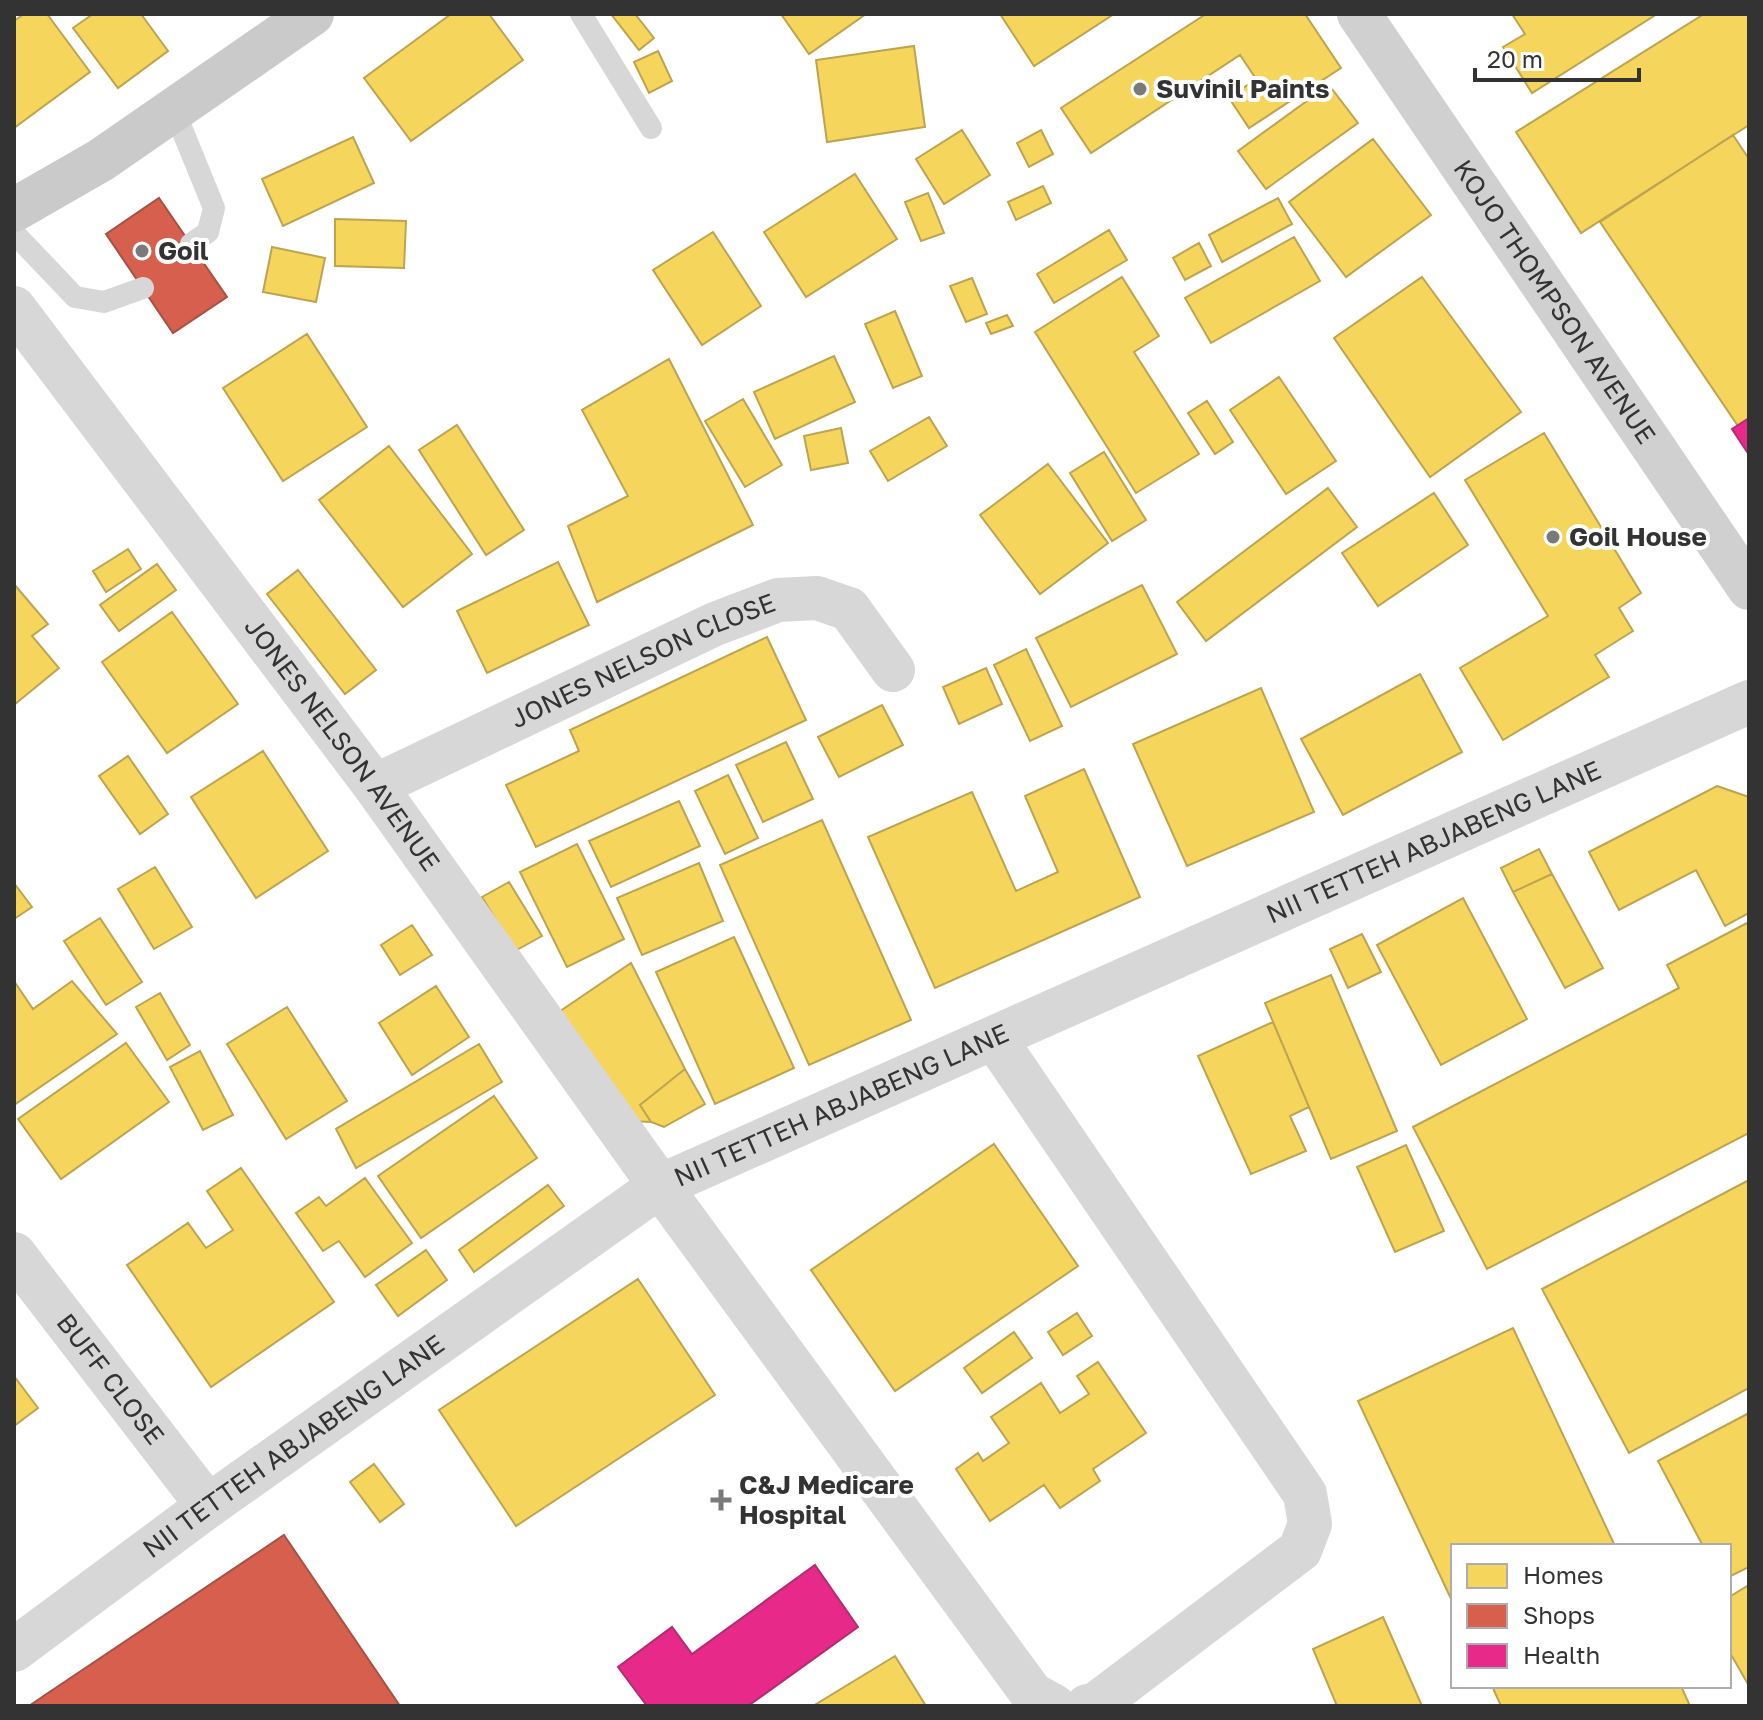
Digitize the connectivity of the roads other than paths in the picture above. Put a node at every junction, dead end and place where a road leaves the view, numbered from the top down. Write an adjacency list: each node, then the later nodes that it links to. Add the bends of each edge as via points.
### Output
1 (312, 14): 4 (main road)
2 (581, 14): 5 (lane)
3 (1359, 14): 11 (main road, KOJO THOMPSON AVENUE)
4 (174, 110): 6 (main road); 8 (lane, via 214,208 208,232)
5 (651, 128)
6 (14, 210)
7 (14, 233): 9 (lane, via 75,297 104,302)
8 (191, 244)
9 (143, 288)
10 (14, 308): 14 (street, JONES NELSON AVENUE)
11 (1749, 588)
12 (893, 670): 14 (street, JONES NELSON CLOSE, via 849,609 817,598 778,600 715,624)
13 (1749, 702): 15 (street, NII TETTEH ABJABENG LANE)
14 (375, 786): 16 (street, JONES NELSON AVENUE)
15 (995, 1039): 16 (street, NII TETTEH ABJABENG LANE); 21 (street, via 1305,1494 1310,1524 1300,1550)
16 (660, 1186): 18 (street, NII TETTEH ABJABENG LANE); 20 (street, JONES NELSON AVENUE)
17 (14, 1254): 18 (street, BUFF CLOSE)
18 (208, 1506): 19 (street, NII TETTEH ABJABENG LANE)
19 (14, 1650)
20 (1041, 1702)
21 (1087, 1706)

